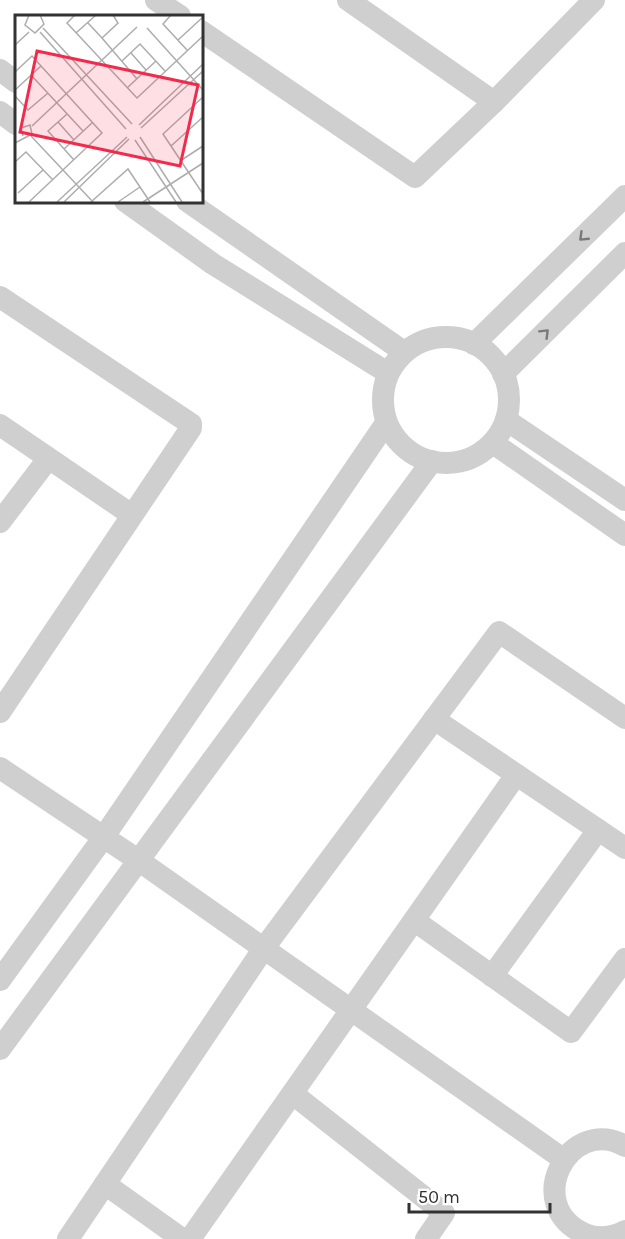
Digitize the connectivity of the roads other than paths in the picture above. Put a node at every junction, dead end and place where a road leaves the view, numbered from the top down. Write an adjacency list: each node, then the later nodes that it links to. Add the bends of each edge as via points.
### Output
1 (156, 0): 4 (street)
2 (348, 0): 8 (street)
3 (586, 3): 8 (street)
4 (178, 15)
5 (202, 32): 8 (street, via 414,177)
6 (0, 69): 7 (street)
7 (15, 81)
8 (494, 102)
9 (0, 112): 10 (street)
10 (15, 123)
11 (625, 196): 16 (street, one-way to 16)
12 (125, 202): 18 (street, via 213,264)
13 (188, 202): 17 (street)
14 (625, 253): 19 (street, one-way to 14)
15 (0, 297): 27 (street, via 191,424)
16 (474, 344): 17 (street, via 438,337); 19 (street, via 491,357)
17 (404, 352): 18 (street)
18 (388, 372): 21 (street, via 382,398)
19 (503, 375): 20 (street, via 508,389)
20 (506, 420): 23 (street); 26 (street)
21 (386, 423): 25 (street, via 400,445 422,460); 36 (street)
22 (0, 425): 24 (street)
23 (493, 443): 25 (street, via 472,458 447,464); 29 (street)
24 (48, 459): 27 (street); 28 (street)
25 (432, 461): 38 (street)
26 (625, 500)
27 (132, 515): 30 (street)
28 (0, 522)
29 (625, 534)
30 (0, 712)
31 (625, 718): 32 (street, via 499,632)
32 (434, 719): 34 (street); 40 (street)
33 (0, 768): 36 (street)
34 (516, 775): 35 (street); 39 (street)
35 (598, 830): 37 (street); 42 (street)
36 (103, 838): 38 (street); 43 (street)
37 (625, 848)
38 (138, 860): 40 (street); 45 (street)
39 (415, 921): 42 (street); 44 (street)
40 (264, 948): 44 (street); 49 (street)
41 (625, 959): 42 (street, via 571,1032)
42 (492, 976)
43 (0, 980)
44 (352, 1010): 46 (street); 48 (street)
45 (0, 1049)
46 (293, 1094): 54 (street); 55 (street, via 444,1213)
47 (625, 1146): 48 (street, via 605,1140 589,1142)
48 (563, 1159): 51 (street, via 553,1189 556,1205)
49 (105, 1184): 52 (street); 53 (street)
50 (625, 1232): 51 (street, via 606,1237)
51 (572, 1234)
52 (68, 1239)
53 (182, 1239)
54 (190, 1239)
55 (426, 1239)

